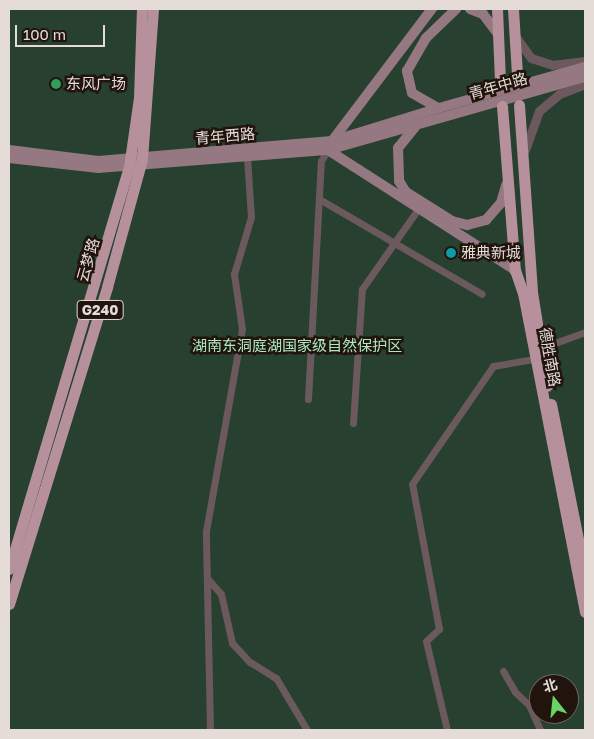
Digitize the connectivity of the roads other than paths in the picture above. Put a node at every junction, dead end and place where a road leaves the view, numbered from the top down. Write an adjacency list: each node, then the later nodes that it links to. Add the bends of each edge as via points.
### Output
1 (142, 9): 24 (main road, 云梦路 / G240)
2 (153, 9): 24 (main road, G240)
3 (432, 9): 20 (main road)
4 (456, 9): 18 (main road, via 426,38 407,71 412,93)
5 (470, 9): 8 (main road, via 483,14)
6 (497, 9): 8 (main road)
7 (513, 9): 9 (main road)
8 (498, 34): 14 (main road)
9 (515, 36): 10 (street, via 532,58 552,65); 12 (main road)
10 (585, 61)
11 (585, 67): 18 (main road, 青年中路, bridge)
12 (517, 74)
13 (585, 77): 19 (main road, 青年中路)
14 (500, 80)
15 (585, 84): 25 (street, via 559,94 539,110 528,132)
16 (519, 105): 25 (main road, 德胜南路)
17 (502, 106): 26 (main road, 德胜南路)
18 (439, 108): 20 (main road, 青年西路)
19 (418, 124): 20 (main road, 青年西路); 26 (main road, via 398,148 399,181 406,192 452,221 477,224 492,216 501,204)
20 (330, 145): 22 (main road, 青年西路); 24 (main road, 青年西路); 27 (street, via 321,161); 28 (main road)
21 (9, 150): 24 (main road, 青年西路, via 62,159)
22 (247, 157): 24 (main road, 青年西路); 39 (street, via 251,217 234,274 242,329 207,519)
23 (9, 158): 24 (main road, 青年西路, via 69,168)
24 (136, 163): 37 (main road, 云梦路 / G240); 40 (main road, G240, via 107,287)
25 (522, 163): 33 (main road, 德胜南路)
26 (508, 177): 30 (main road, 德胜南路)
27 (322, 200): 29 (street); 35 (street)
28 (418, 209): 29 (street); 30 (main road)
29 (391, 242): 31 (street); 36 (street, via 362,289)
30 (515, 270): 34 (main road, 德胜南路)
31 (482, 294)
32 (585, 332): 33 (street)
33 (541, 348): 38 (main road, 德胜南路)
34 (534, 359): 41 (main road, 德胜南路); 45 (street, via 493,366 412,484 439,628 426,641)
35 (308, 399)
36 (352, 423)
37 (9, 569)
38 (585, 574)
39 (207, 578): 43 (street); 44 (street, via 221,594 232,643 250,662 276,678)
40 (9, 604)
41 (585, 612)
42 (503, 671): 46 (street, via 514,692 529,705)
43 (210, 730)
44 (307, 730)
45 (446, 730)
46 (540, 730)

